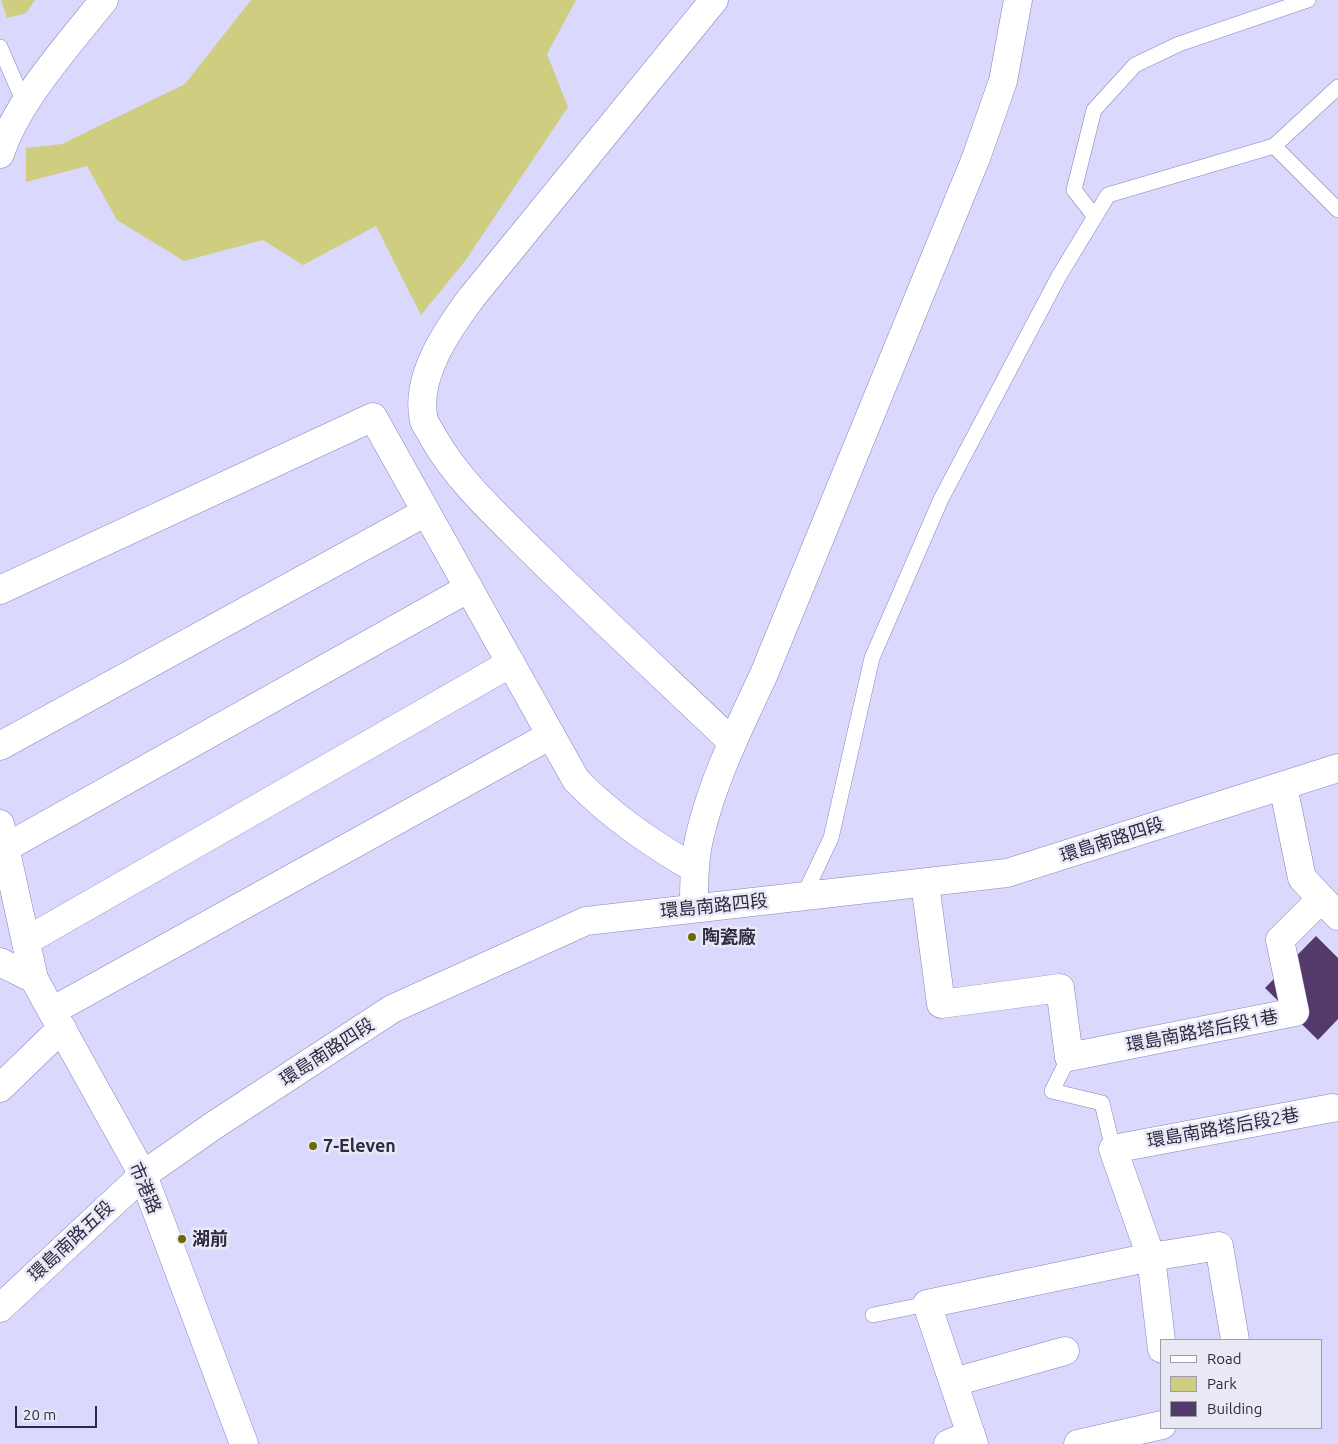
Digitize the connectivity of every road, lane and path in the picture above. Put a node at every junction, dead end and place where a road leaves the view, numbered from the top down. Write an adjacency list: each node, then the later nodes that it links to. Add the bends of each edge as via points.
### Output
1 (104, 0): 7 (street)
2 (714, 0): 17 (street, via 472,297 445,335 431,365 424,396 424,421 444,455 468,484 624,642)
3 (1018, 0): 17 (street, via 1003,81 976,158 764,674)
4 (1308, 0): 11 (lane, via 1179,44 1135,65 1094,110 1074,190)
5 (0, 47): 7 (lane)
6 (1338, 87): 8 (lane)
7 (25, 106): 9 (street)
8 (1274, 146): 10 (lane); 11 (lane, via 1108,195)
9 (0, 154)
10 (1338, 210)
11 (1095, 217): 24 (lane, via 1059,276 941,500 872,658 830,838)
12 (426, 512): 13 (street); 14 (street, via 373,417); 18 (street)
13 (469, 588): 15 (street); 21 (street)
14 (0, 590)
15 (511, 663): 16 (street); 27 (street)
16 (551, 735): 22 (street, via 576,780 598,803 627,826); 30 (street)
17 (732, 742): 22 (street, via 708,807)
18 (0, 746)
19 (1338, 768): 20 (street, 環島南路四段)
20 (1282, 786): 23 (street, 環島南路四段, via 1007,873); 26 (street, via 1302,878)
21 (3, 836): 27 (street, 市港路)
22 (695, 869): 25 (street)
23 (925, 882): 24 (street, 環島南路四段); 31 (street, via 941,1004 1060,988)
24 (803, 897): 25 (street, 環島南路四段)
25 (694, 908): 35 (street, 環島南路四段, via 586,921 392,1009 213,1126)
26 (1330, 908): 31 (street, 環島南路塔后段1巷, via 1280,940 1296,1012)
27 (26, 941): 29 (street, 市港路)
28 (0, 962): 29 (street)
29 (34, 979): 30 (street, 市港路)
30 (57, 1020): 32 (street); 35 (street, 市港路)
31 (1069, 1057): 34 (lane, via 1052,1092 1102,1103)
32 (0, 1088)
33 (1332, 1108): 34 (street, 環島南路塔后段2巷)
34 (1113, 1149): 36 (street)
35 (143, 1176): 38 (street, 環島南路五段); 46 (street, 市港路)
36 (1151, 1257): 37 (street); 40 (street); 41 (street, via 1219,1246)
37 (928, 1304): 39 (lane); 43 (street)
38 (0, 1308)
39 (873, 1315)
40 (1161, 1339)
41 (1235, 1339)
42 (1065, 1351): 43 (street)
43 (954, 1382): 45 (street)
44 (1160, 1425): 47 (street)
45 (964, 1441)
46 (244, 1444)
47 (1078, 1444)

